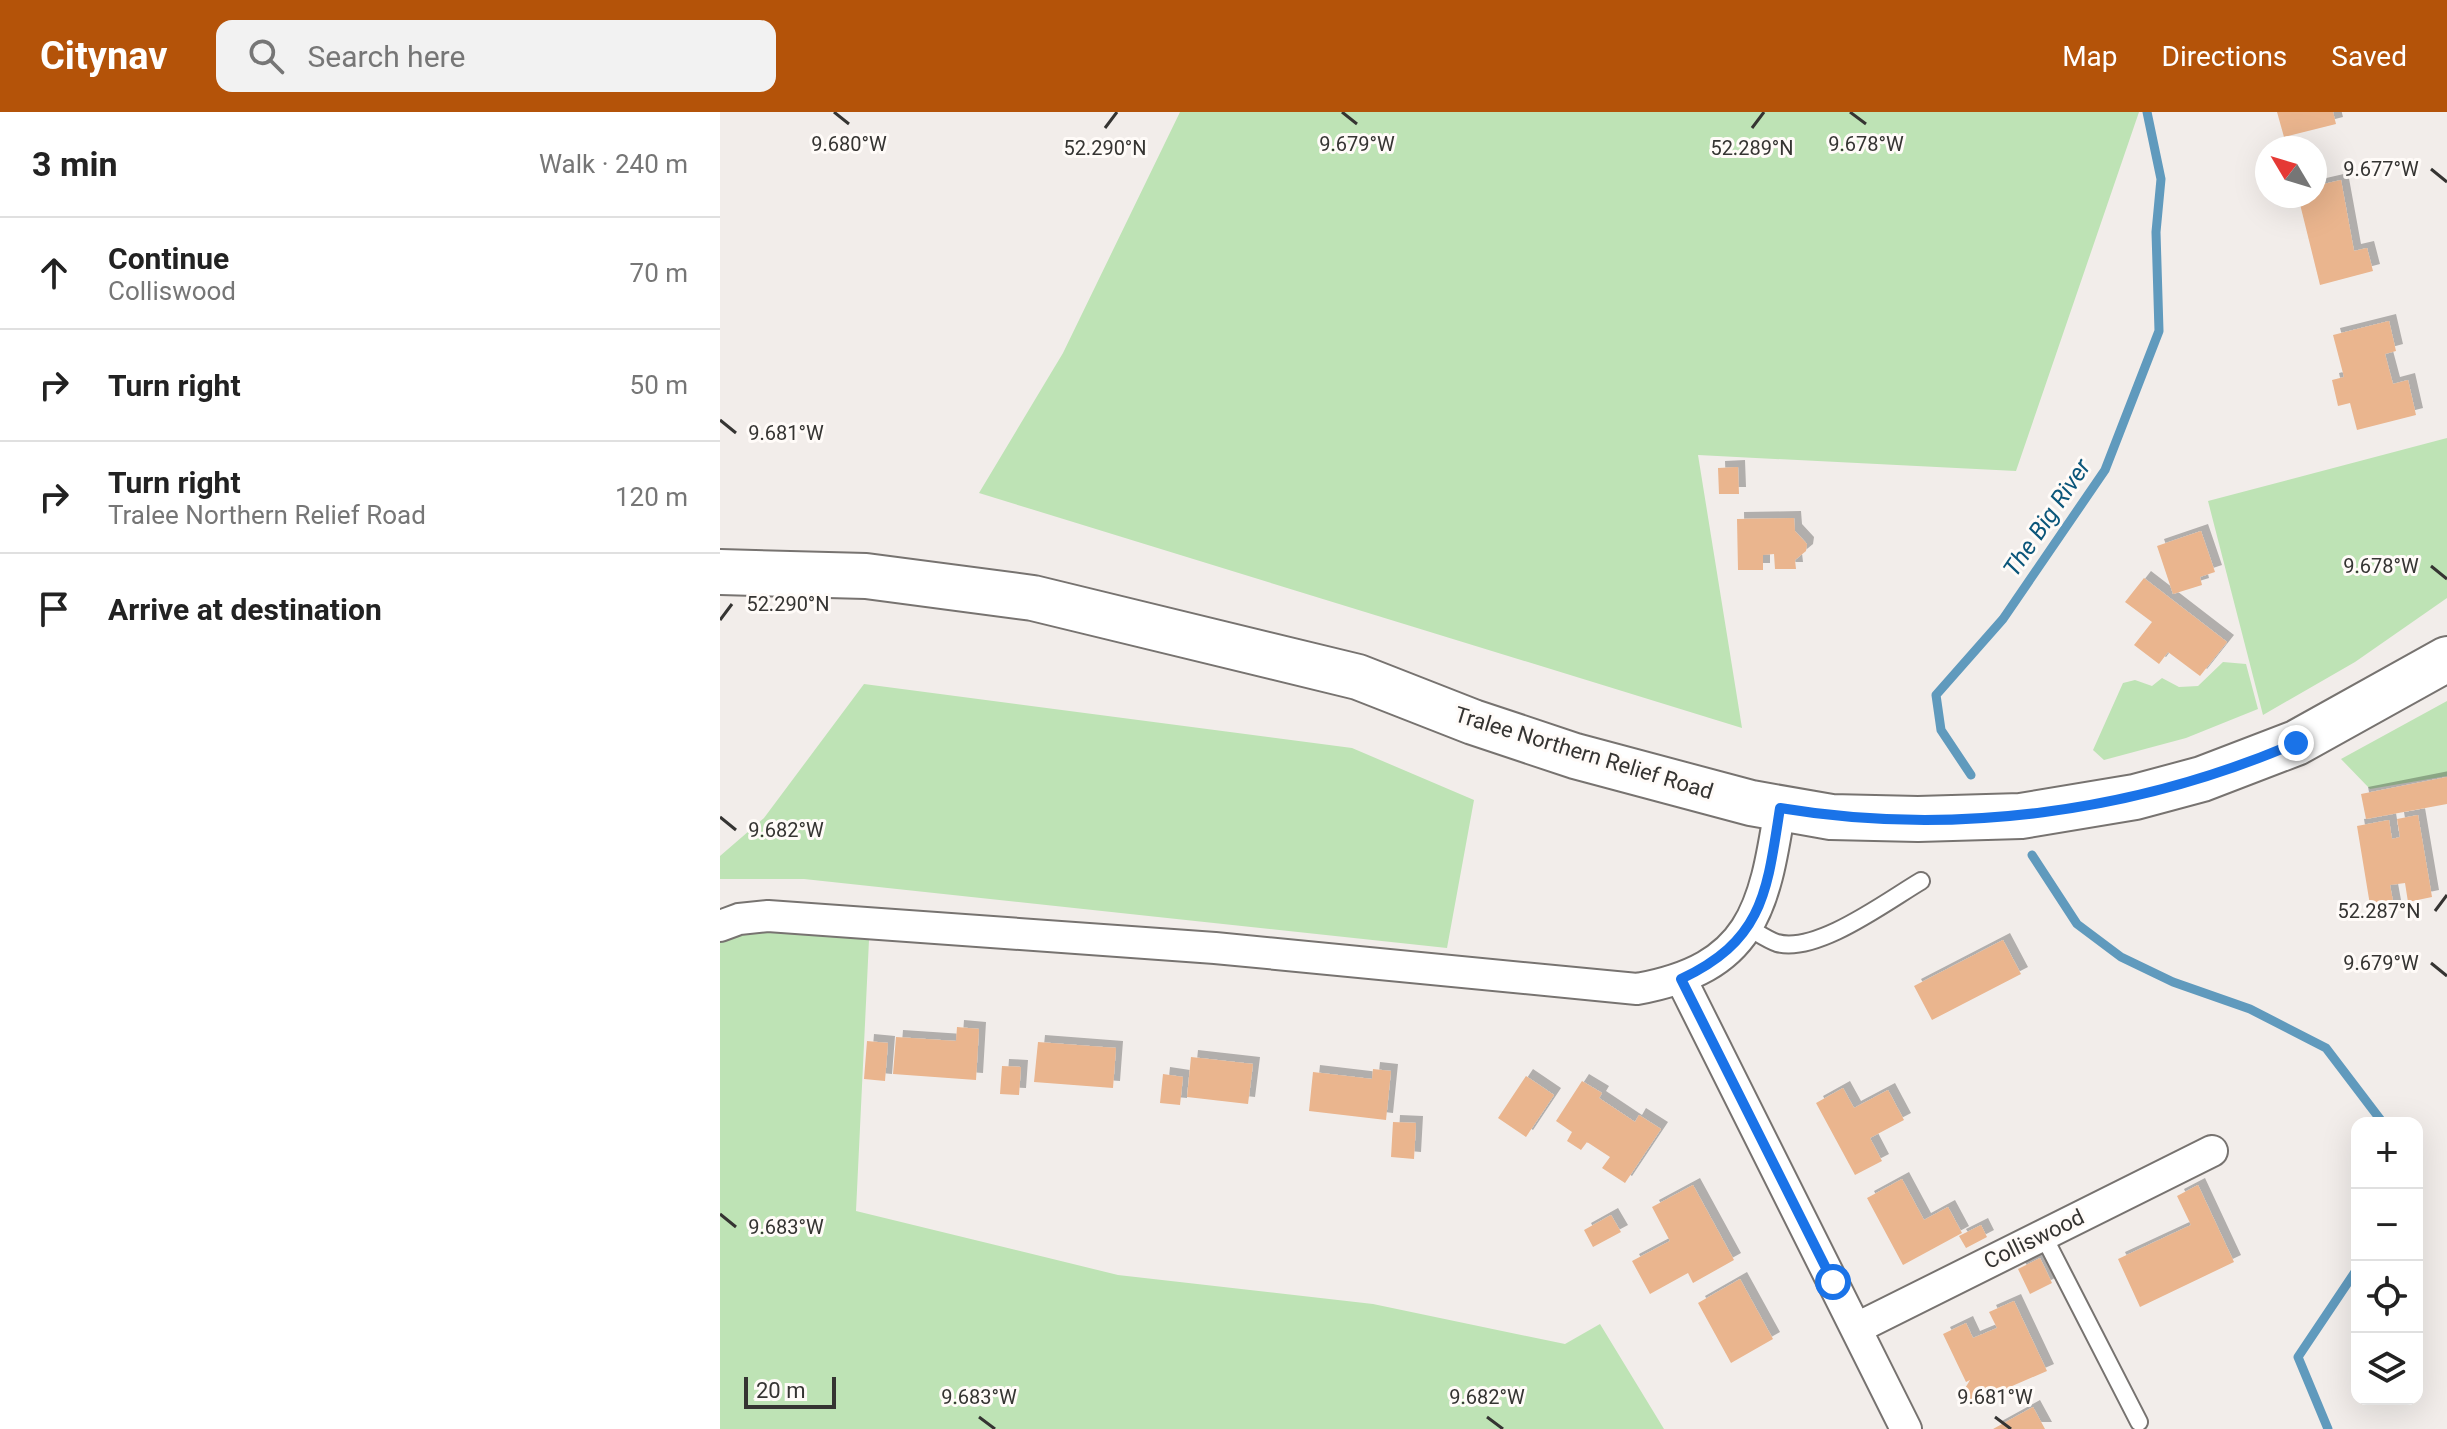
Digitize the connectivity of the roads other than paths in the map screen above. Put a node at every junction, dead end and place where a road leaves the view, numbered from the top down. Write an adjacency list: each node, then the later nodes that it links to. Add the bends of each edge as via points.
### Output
1 (720, 572): 3 (street, Tralee Northern Relief Road, via 866,576 1033,598 1358,677 1575,756)
2 (2442, 659): 3 (street, Tralee Northern Relief Road, via 2296,743 2202,779 2135,797 2021,816 1831,817)
3 (1780, 808): 6 (street, via 1772,863)
4 (1921, 881): 6 (lane, via 1803,944 1778,943)
5 (720, 926): 7 (street, via 768,916 1215,948 1637,989)
6 (1749, 928): 7 (street, via 1722,955)
7 (1681, 979): 10 (street)
8 (2212, 1151): 9 (street, Colliswood)
9 (2043, 1235): 10 (street, Colliswood); 11 (lane)
10 (1857, 1328): 12 (street)
11 (2139, 1422)
12 (1906, 1429)

